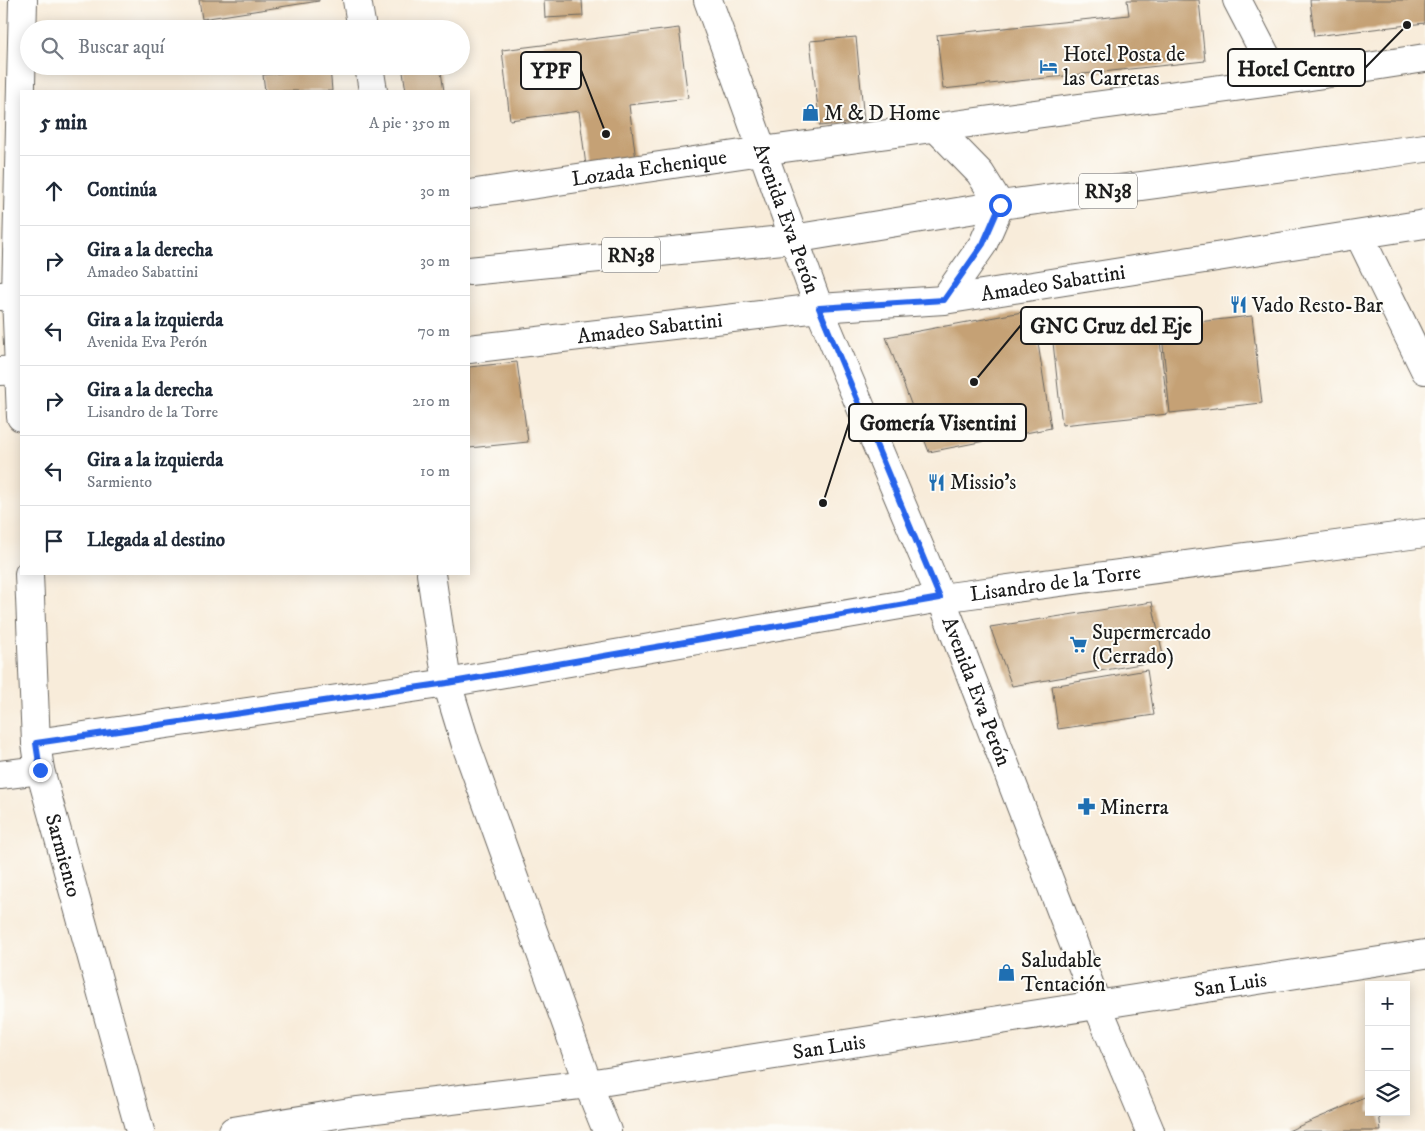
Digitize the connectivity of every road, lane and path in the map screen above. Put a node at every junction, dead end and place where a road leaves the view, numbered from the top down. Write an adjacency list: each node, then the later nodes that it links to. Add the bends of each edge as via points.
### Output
1 (23, 0): 5 (main road)
2 (357, 0): 6 (main road)
3 (708, 0): 14 (main road, Avenida Eva Perón)
4 (1237, 0): 10 (main road)
5 (22, 20)
6 (360, 20)
7 (1425, 58): 10 (main road, Lozada Echenique)
8 (20, 69): 18 (main road)
9 (370, 75): 11 (main road)
10 (1279, 81): 12 (main road, Lozada Echenique)
11 (373, 90)
12 (936, 128): 14 (main road, Lozada Echenique); 16 (main road, via 980,173)
13 (1425, 148): 16 (main road, RN38)
14 (762, 151): 15 (main road, Lozada Echenique); 20 (main road, Avenida Eva Perón)
15 (470, 194)
16 (1000, 205): 20 (main road, RN38); 23 (main road, via 983,244)
17 (1425, 224): 19 (main road, Amadeo Sabattini)
18 (13, 230): 22 (main road)
19 (1359, 235): 23 (main road, Amadeo Sabattini); 26 (main road)
20 (793, 239): 21 (main road, RN38); 24 (main road, Avenida Eva Perón)
21 (470, 271)
22 (12, 296): 27 (main road)
23 (944, 300): 24 (main road, Amadeo Sabattini)
24 (819, 308): 25 (main road, Amadeo Sabattini); 32 (main road, Avenida Eva Perón)
25 (470, 349)
26 (1425, 370)
27 (13, 371): 28 (main road)
28 (20, 411)
29 (1425, 533): 32 (main road, Lisandro de la Torre)
30 (29, 575): 34 (main road, Sarmiento)
31 (431, 575): 33 (main road)
32 (940, 598): 33 (main road, Lisandro de la Torre); 38 (main road, Avenida Eva Perón)
33 (447, 683): 34 (main road, Lisandro de la Torre); 39 (main road, via 466,745)
34 (36, 743): 35 (main road, Sarmiento)
35 (40, 770): 36 (main road); 40 (main road, Sarmiento)
36 (0, 775)
37 (1425, 954): 38 (main road, San Luis)
38 (1098, 1007): 39 (main road, San Luis); 43 (main road, Avenida Eva Perón)
39 (588, 1084): 41 (main road, San Luis, via 350,1112); 42 (main road)
40 (140, 1131)
41 (233, 1131)
42 (607, 1131)
43 (1150, 1131)

